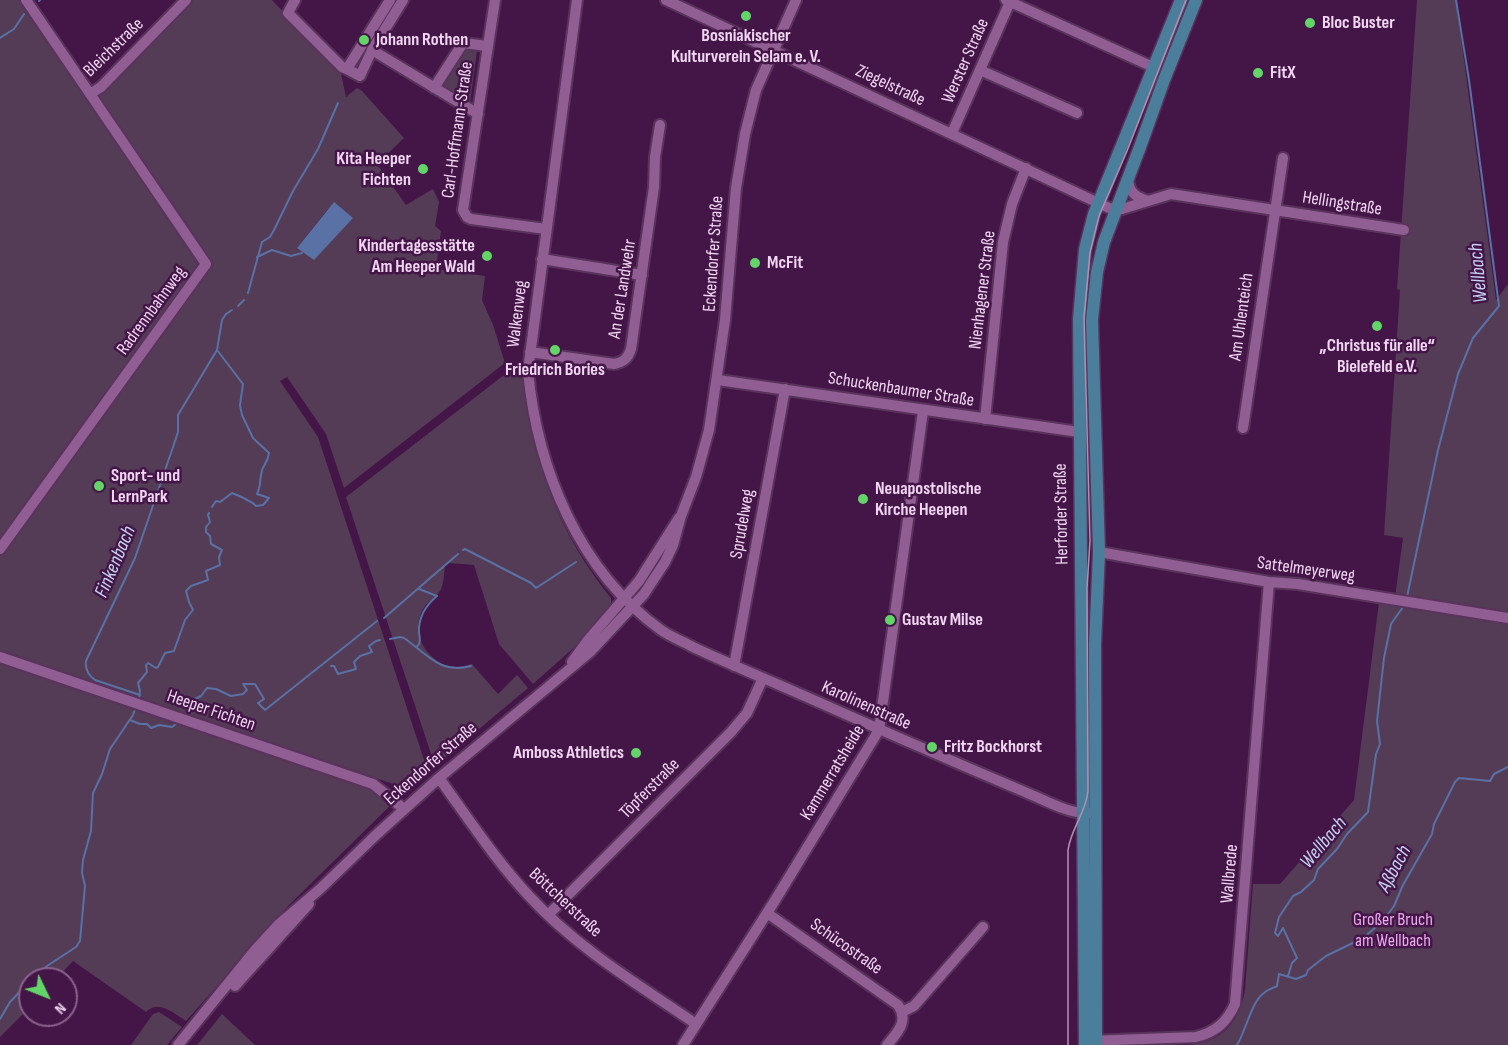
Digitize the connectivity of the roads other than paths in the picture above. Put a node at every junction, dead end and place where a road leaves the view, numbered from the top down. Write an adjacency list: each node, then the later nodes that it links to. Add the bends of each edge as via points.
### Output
1 (26, 0): 20 (street, Radrennbahnweg)
2 (296, 0): 17 (street, via 288,13)
3 (390, 0): 17 (street)
4 (403, 0): 15 (street)
5 (495, 0): 13 (street, Carl-Hoffmann-Straße)
6 (577, 0): 32 (street, Walkenweg)
7 (666, 0): 14 (street, Ziegelstraße)
8 (796, 0): 14 (street, Eckendorfer Straße)
9 (1181, 0): 16 (main road, Herforder Straße)
10 (1196, 0): 27 (main road, Herforder Straße)
11 (182, 1): 20 (street, Bleichstraße)
12 (1008, 1): 16 (street); 18 (street, Werster Straße)
13 (486, 46): 19 (street, Carl-Hoffmann-Straße, via 463,43); 22 (street, Carl-Hoffmann-Straße)
14 (774, 49): 24 (street, Ziegelstraße); 37 (street, Eckendorfer Straße, via 756,90 738,167)
15 (372, 50): 17 (street, via 360,76); 19 (street)
16 (1153, 67): 29 (main road, Herforder Straße)
17 (347, 69)
18 (980, 70): 21 (street); 24 (street, Werster Straße)
19 (434, 88): 22 (street)
20 (90, 94): 44 (street, Radrennbahnweg, via 206,264)
21 (1077, 113)
22 (478, 114): 32 (street, Carl-Hoffmann-Straße, via 463,210 467,217)
23 (660, 125): 35 (street, An der Landwehr)
24 (952, 133): 26 (street, Ziegelstraße)
25 (1283, 158): 31 (street, Hellingstraße)
26 (1026, 168): 29 (street, Ziegelstraße); 40 (street, Nienhagener Straße, via 1003,242)
27 (1128, 179): 28 (street, via 1133,194); 30 (main road, Herforder Straße)
28 (1148, 201): 30 (street, Hellingstraße); 31 (street, Hellingstraße, via 1172,194)
29 (1099, 203): 30 (street, Ziegelstraße); 42 (main road, Herforder Straße, via 1088,237 1081,281)
30 (1116, 209): 45 (main road, Herforder Straße, via 1100,256 1092,320)
31 (1274, 210): 33 (street, Hellingstraße); 41 (street, Am Uhlenteich)
32 (546, 230): 34 (street, Walkenweg)
33 (1404, 230)
34 (542, 260): 35 (street); 36 (street, Walkenweg)
35 (642, 275): 36 (street, An der Landwehr, via 631,349 625,360 615,364)
36 (530, 352): 47 (street, Walkenweg, via 530,394 560,502 584,547)
37 (718, 380): 38 (street, Schuckenbaumer Straße); 47 (street, Eckendorfer Straße, via 704,451 665,562)
38 (785, 389): 39 (street, Schuckenbaumer Straße); 50 (street, Sprudelweg)
39 (924, 411): 40 (street, Schuckenbaumer Straße); 52 (street, Kammerratsheide)
40 (984, 419): 42 (street, Schuckenbaumer Straße)
41 (1243, 428)
42 (1079, 432): 43 (main road, Herforder Straße)
43 (1082, 547): 45 (main road); 56 (main road, Herforder Straße)
44 (0, 549)
45 (1099, 552): 46 (street, Sattelmeyerweg); 55 (main road, Herforder Straße, via 1095,619)
46 (1269, 582): 48 (street, Sattelmeyerweg); 63 (street, Wallbrede, via 1236,1004 1221,1026 1202,1035)
47 (629, 602): 50 (street, Karolinenstraße, via 668,635); 53 (street, Eckendorfer Straße, via 590,652)
48 (1508, 618)
49 (0, 657): 54 (street, Heeper Fichten, via 373,784)
50 (734, 666): 51 (street, Karolinenstraße)
51 (764, 678): 52 (street, Karolinenstraße); 59 (street, Töpferstraße, via 747,712 731,732)
52 (879, 730): 56 (street, Karolinenstraße); 58 (street, Kammerratsheide)
53 (439, 777): 54 (street, Eckendorfer Straße); 59 (street, Böttcherstraße, via 514,878)
54 (404, 809): 57 (street, Eckendorfer Straße)
55 (1096, 813): 56 (street, Karolinenstraße); 63 (main road, Herforder Straße)
56 (1082, 814): 63 (main road, Herforder Straße)
57 (320, 889): 64 (street, Eckendorfer Straße, via 264,940); 65 (street, Eckendorfer Straße)
58 (767, 913): 61 (street, Schücostraße, via 895,1002); 62 (street, Kammerratsheide)
59 (548, 915): 62 (street, Böttcherstraße, via 588,949)
60 (982, 927): 61 (street, via 914,1006)
61 (902, 1012): 67 (street, via 902,1025)
62 (696, 1024): 66 (street, Kammerratsheide)
63 (1091, 1043)
64 (178, 1045)
65 (186, 1045)
66 (683, 1045)
67 (887, 1045)

